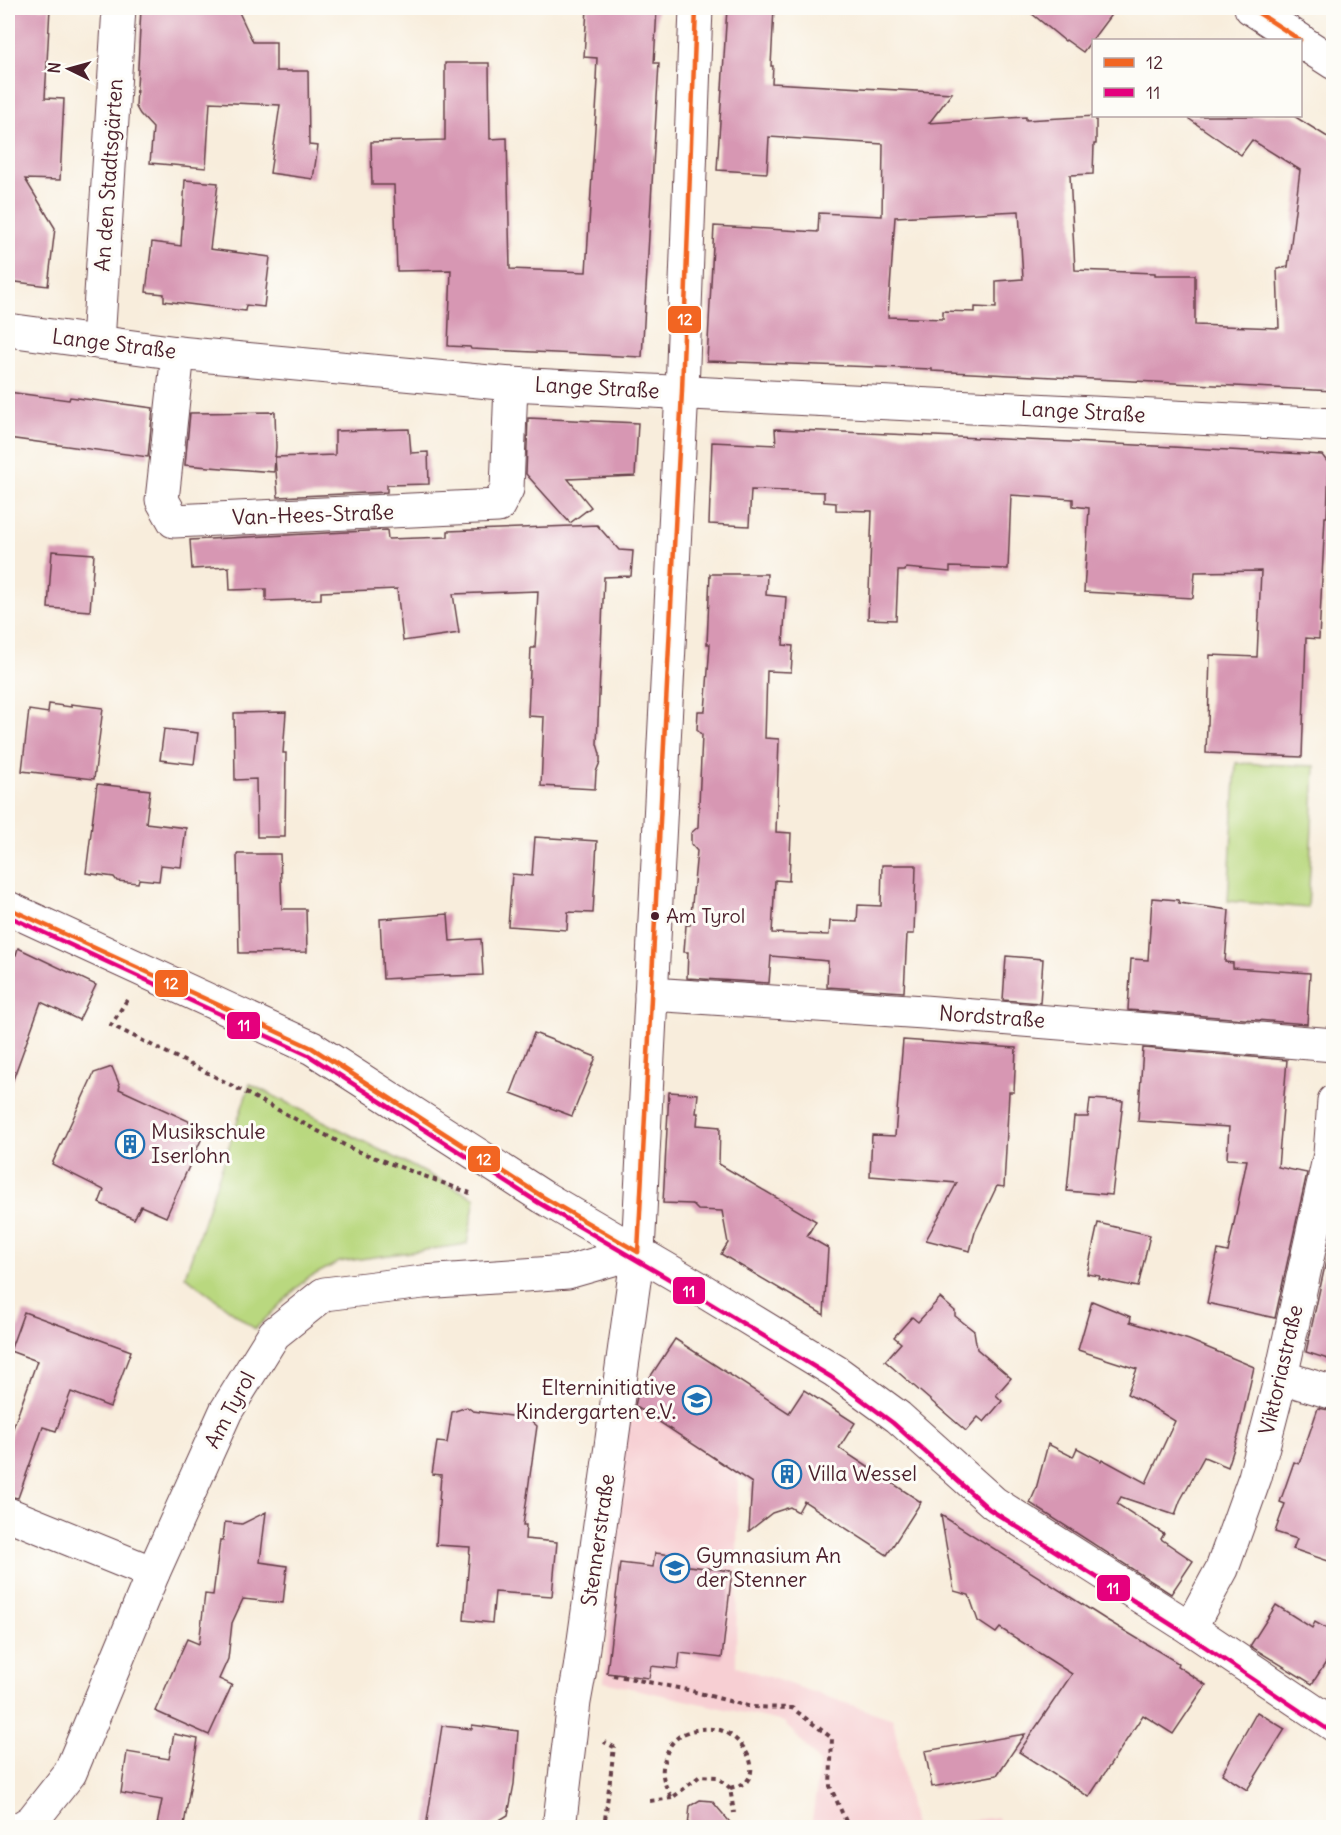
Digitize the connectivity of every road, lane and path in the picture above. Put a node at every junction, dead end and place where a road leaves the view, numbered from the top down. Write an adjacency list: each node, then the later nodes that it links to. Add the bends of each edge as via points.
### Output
1 (119, 8): 8 (street, An den Stadtsgärten)
2 (696, 8): 11 (street, Stennerstraße)
3 (1251, 8): 4 (street)
4 (1297, 39)
5 (1302, 42): 6 (street)
6 (1334, 63)
7 (8, 330): 8 (street, Lange Straße)
8 (98, 342): 9 (street, Lange Straße)
9 (178, 353): 10 (street, Lange Straße); 10 (street, Van-Hees-Straße, via 162,500 174,521 498,506 507,489)
10 (511, 384): 11 (street, Lange Straße)
11 (682, 391): 12 (street, Lange Straße); 14 (street, Stennerstraße)
12 (1334, 425)
13 (8, 908): 19 (street, via 312,1048 543,1197)
14 (651, 994): 16 (street, Nordstraße); 19 (street, Stennerstraße)
15 (117, 996): 18 (path, via 127,1000 111,1025 354,1150)
16 (1334, 1045)
17 (1334, 1101): 20 (street, Viktoriastraße, via 1330,1154)
18 (474, 1194)
19 (639, 1252): 23 (street, Am Tyrol, via 568,1272 423,1282 324,1294 274,1334 226,1411); 24 (street, via 835,1371 898,1417 994,1503); 25 (street, Stennerstraße)
20 (1281, 1377): 21 (street); 24 (street, Viktoriastraße, via 1255,1477 1222,1569)
21 (1334, 1393)
22 (8, 1514): 23 (street)
23 (153, 1573): 31 (street, Am Tyrol, via 69,1773 33,1821)
24 (1190, 1628): 26 (street)
25 (580, 1669): 32 (street, Stennerstraße); 33 (path, via 751,1707 792,1708 832,1738 830,1786)
26 (1334, 1725)
27 (730, 1788): 28 (path, via 717,1777 700,1776); 28 (path, via 749,1779 751,1762 740,1742 722,1731 700,1728 671,1743 662,1766 664,1785); 30 (path)
28 (672, 1798): 29 (path)
29 (650, 1801)
30 (734, 1813)
31 (21, 1827)
32 (559, 1827)
33 (849, 1827)

